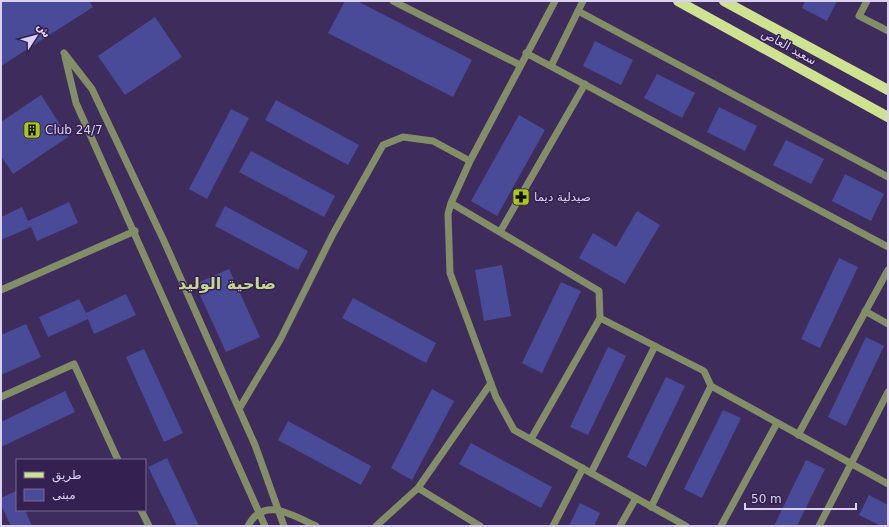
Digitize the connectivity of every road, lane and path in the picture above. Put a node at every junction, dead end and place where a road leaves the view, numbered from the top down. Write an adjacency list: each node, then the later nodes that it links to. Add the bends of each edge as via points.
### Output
1 (393, 1): 10 (street)
2 (555, 1): 9 (street)
3 (583, 1): 7 (street)
4 (678, 1): 14 (main road, سعيد العاص)
5 (724, 1): 13 (main road)
6 (867, 1): 8 (street, via 859,16)
7 (578, 11): 11 (street); 16 (street)
8 (888, 31)
9 (526, 53): 10 (street); 11 (street)
10 (520, 65): 15 (street)
11 (551, 66): 12 (street)
12 (585, 84): 19 (street); 20 (street)
13 (888, 90)
14 (888, 117)
15 (470, 161): 17 (street); 31 (street, via 433,142 403,137 383,146 333,234 280,340)
16 (888, 177)
17 (452, 203): 19 (street); 27 (street, via 448,214 450,273)
18 (135, 231): 22 (street); 31 (street, via 76,103 64,52 92,89); 45 (street)
19 (500, 232): 24 (street, via 599,291)
20 (888, 247)
21 (888, 270): 23 (street)
22 (1, 290)
23 (865, 311): 25 (street); 33 (street)
24 (600, 318): 26 (street); 34 (street)
25 (888, 324)
26 (655, 346): 28 (street, via 704,370); 38 (street)
27 (491, 383): 34 (street, via 514,430); 40 (street)
28 (711, 386): 32 (street); 42 (street)
29 (888, 392): 36 (street)
30 (1, 397): 35 (street, via 74,364)
31 (239, 409): 43 (street)
32 (777, 423): 33 (street); 56 (street)
33 (798, 435): 36 (street)
34 (532, 439): 37 (street)
35 (118, 459)
36 (850, 463): 39 (street); 57 (street)
37 (583, 468): 38 (street); 53 (street)
38 (592, 473): 41 (street)
39 (888, 484)
40 (418, 488): 51 (street); 52 (street)
41 (636, 498): 42 (street); 54 (street)
42 (651, 506): 55 (street)
43 (279, 510): 45 (street); 49 (street); 50 (street)
44 (142, 511): 46 (street)
45 (259, 512): 47 (street); 48 (street)
46 (149, 526)
47 (248, 526)
48 (265, 526)
49 (284, 526)
50 (316, 526)
51 (376, 526)
52 (480, 526)
53 (553, 526)
54 (620, 526)
55 (686, 526)
56 (721, 526)
57 (819, 526)

